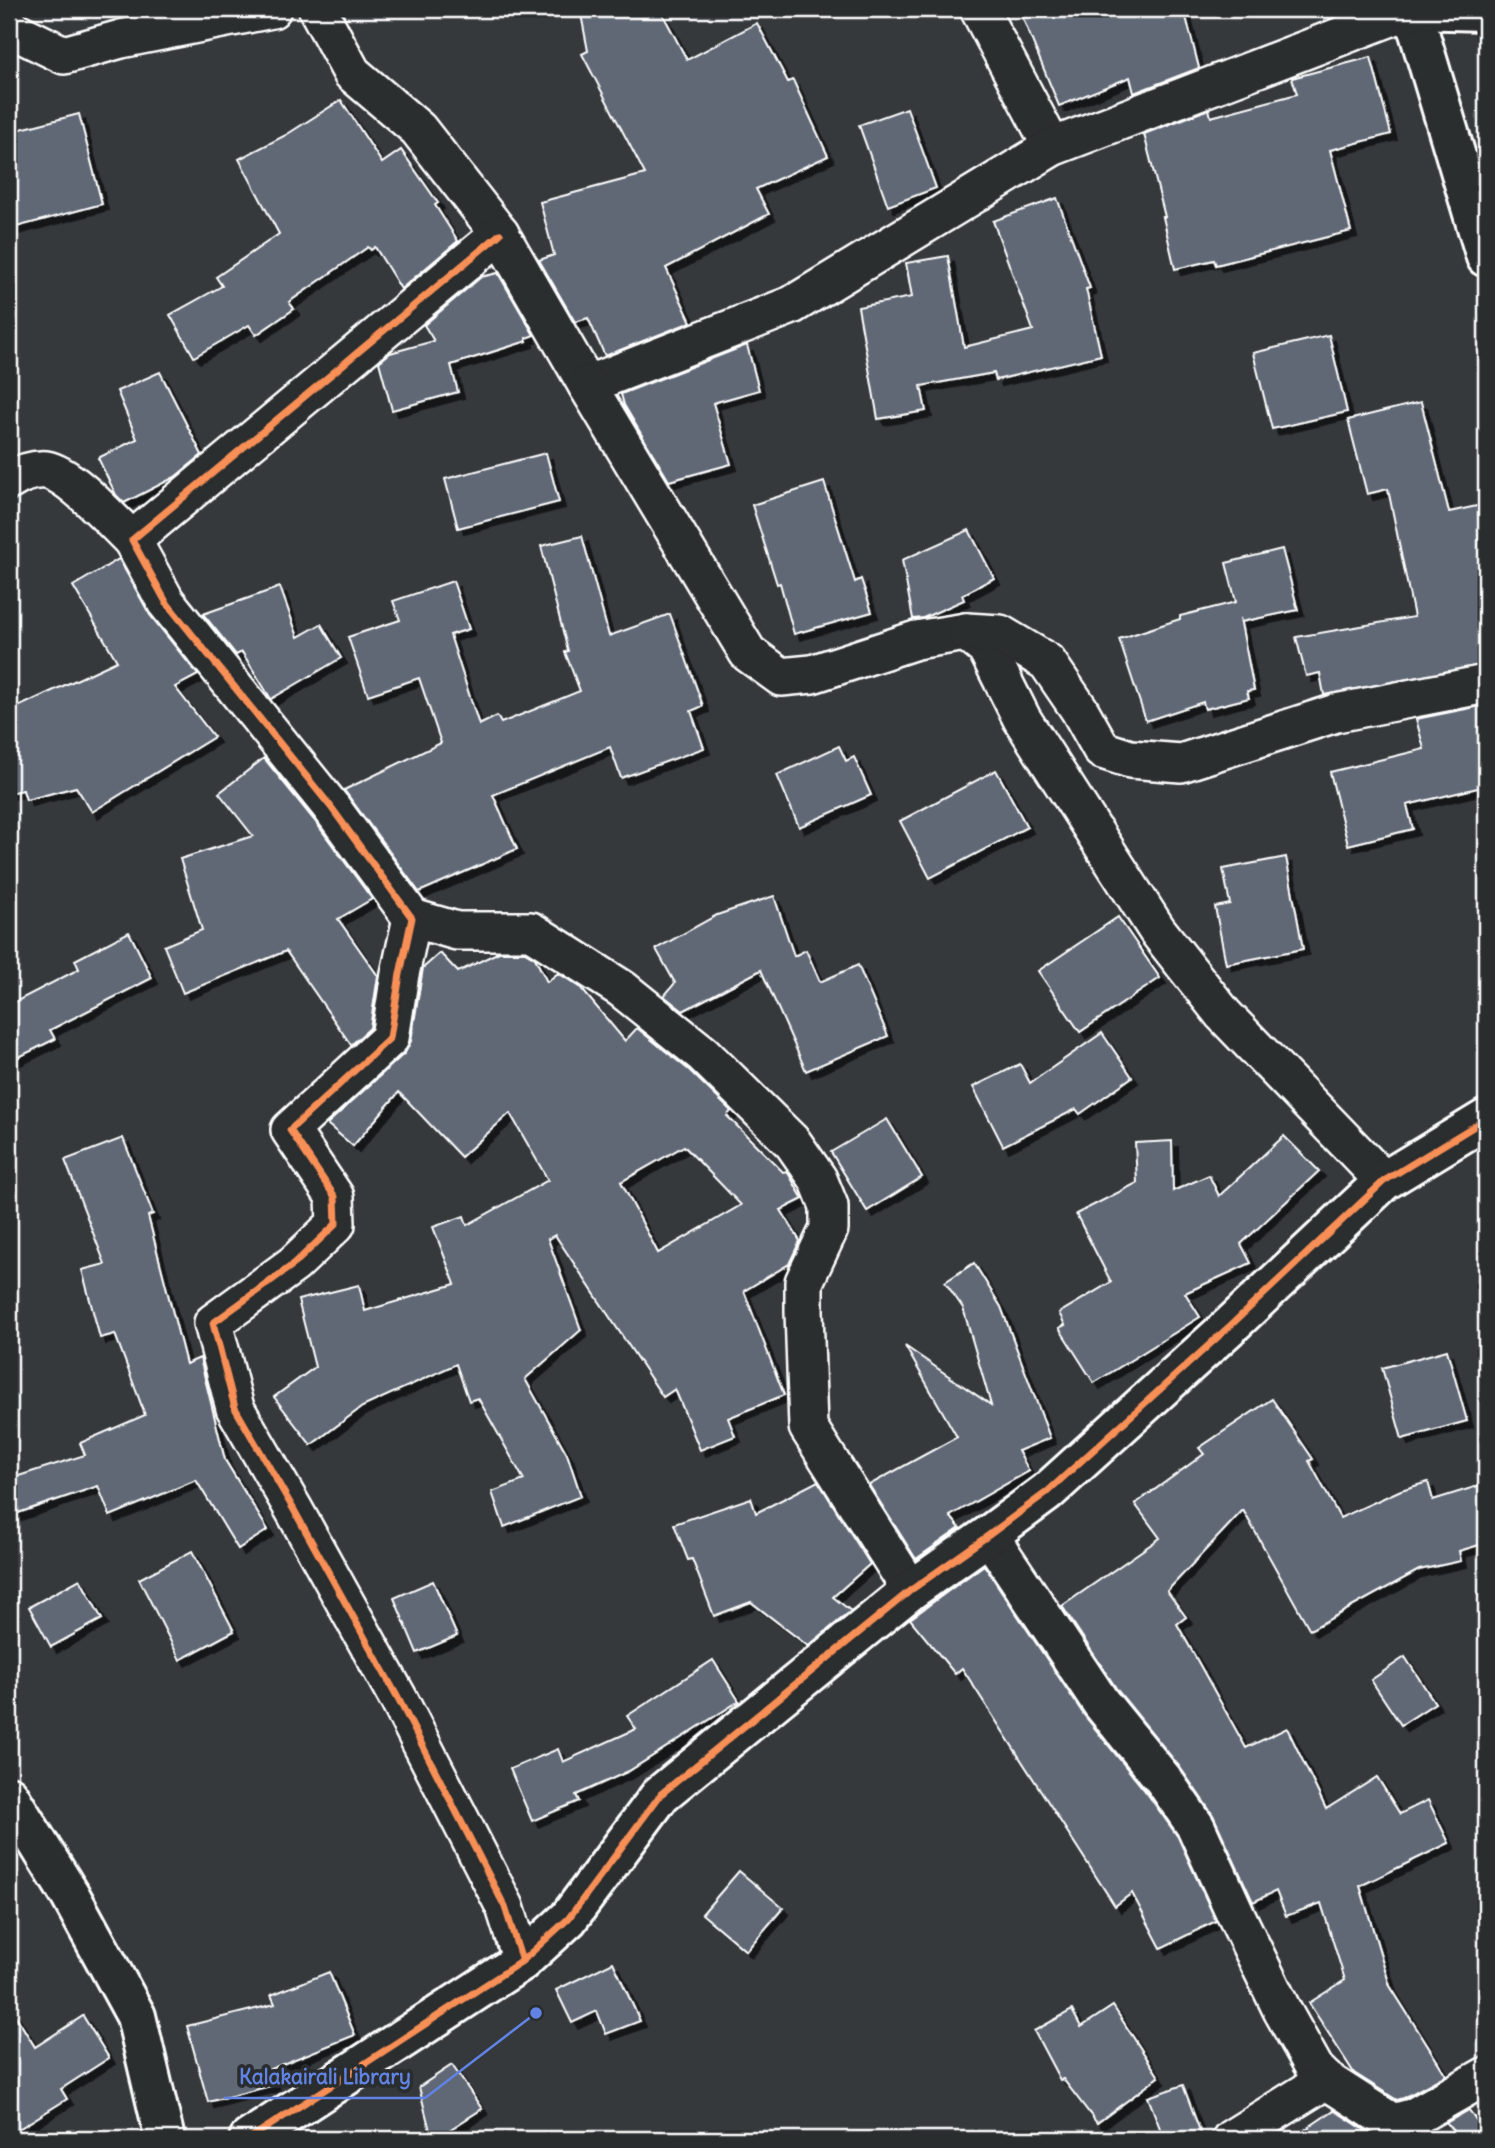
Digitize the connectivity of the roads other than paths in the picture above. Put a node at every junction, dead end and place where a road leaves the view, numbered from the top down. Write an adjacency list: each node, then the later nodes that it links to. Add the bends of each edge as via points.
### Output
1 (272, 9): 6 (street, via 64,55)
2 (319, 9): 8 (street, via 352,73 418,129)
3 (979, 9): 7 (street)
4 (1412, 9): 5 (street); 7 (street); 9 (street)
5 (1486, 10)
6 (9, 25)
7 (1052, 147): 10 (street, via 792,305)
8 (500, 234): 10 (street); 12 (street)
9 (1486, 257)
10 (587, 385): 13 (street, via 748,653 781,677 812,674 916,640)
11 (9, 481): 12 (street, via 21,473 44,470 61,475)
12 (132, 540): 15 (street, via 166,602 331,807)
13 (966, 632): 14 (street, via 1000,634 1047,662 1102,750 1130,759 1181,763 1336,713); 17 (street, via 987,649 1022,719 1157,930 1223,1014)
14 (1486, 684)
15 (412, 918): 19 (street, via 457,931 531,931 622,989 683,1037 793,1143 818,1179 829,1206 829,1228 804,1282 808,1427); 21 (street, via 390,1038 290,1130 335,1197 336,1224 294,1264 213,1323 235,1408 398,1698 505,1907)
16 (1486, 1119): 17 (street)
17 (1384, 1181): 18 (street, via 1047,1492)
18 (989, 1535): 19 (street); 23 (street, via 1101,1703 1196,1827 1282,2010)
19 (911, 1590): 21 (street, via 661,1794 568,1919)
20 (9, 1796): 25 (street, via 70,1895 135,2017)
21 (522, 1961): 26 (street)
22 (1486, 2076): 24 (street)
23 (1326, 2080): 24 (street, via 1393,2123); 27 (street)
24 (1420, 2129)
25 (165, 2139)
26 (249, 2139)
27 (1231, 2139)

